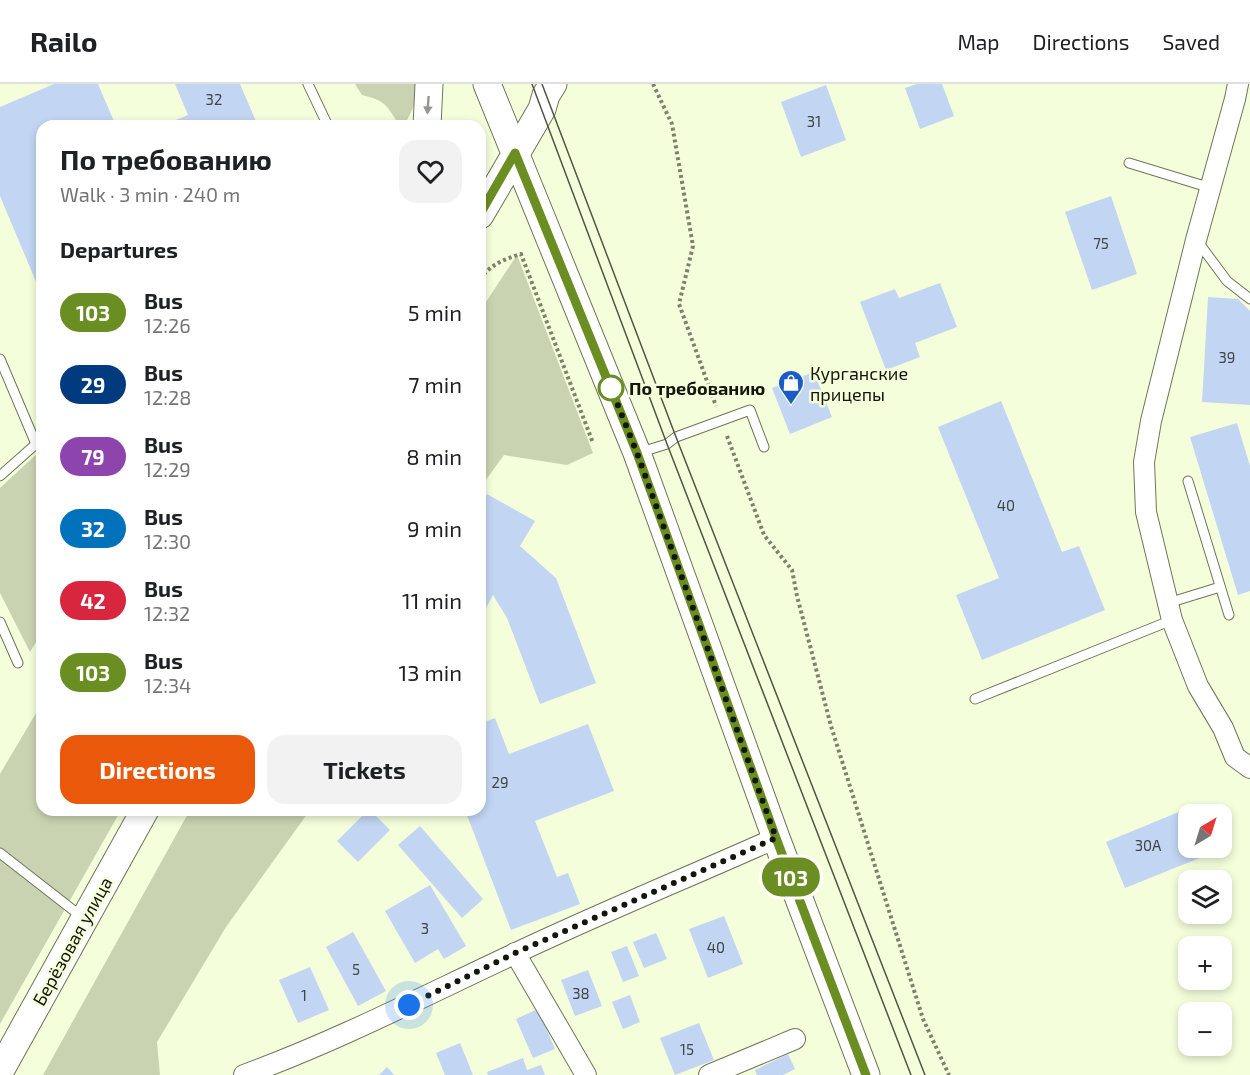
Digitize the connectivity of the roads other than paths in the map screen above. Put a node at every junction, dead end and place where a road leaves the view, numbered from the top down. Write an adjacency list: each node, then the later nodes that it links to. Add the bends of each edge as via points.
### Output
1 (308, 84): 6 (lane)
2 (429, 84): 7 (main road, one-way to 7)
3 (487, 84): 8 (main road)
4 (553, 84): 8 (main road)
5 (1238, 84): 10 (street)
6 (325, 120)
7 (426, 120)
8 (515, 153): 11 (main road); 18 (main road)
9 (1129, 163): 10 (lane)
10 (1210, 188): 12 (street)
11 (486, 204)
12 (1196, 240): 13 (lane, via 1227,281); 22 (street, via 1144,462 1146,512)
13 (1250, 299)
14 (0, 359): 15 (lane)
15 (36, 437)
16 (36, 446): 19 (lane)
17 (764, 447): 18 (lane, via 750,410)
18 (637, 453): 29 (main road)
19 (0, 476)
20 (1188, 482): 21 (lane)
21 (1220, 587): 22 (lane); 23 (lane)
22 (1170, 611): 26 (lane); 27 (street, via 1198,686 1235,757)
23 (1229, 615)
24 (0, 622): 25 (lane)
25 (18, 663)
26 (975, 699)
27 (1250, 768)
28 (141, 816): 31 (main road, Берёзовая улица)
29 (776, 838): 32 (street); 38 (main road)
30 (0, 853): 31 (lane)
31 (84, 919): 34 (main road, Берёзовая улица)
32 (515, 953): 35 (street, via 388,1015); 36 (street)
33 (795, 1039): 37 (street)
34 (0, 1071)
35 (244, 1075)
36 (586, 1075)
37 (710, 1075)
38 (866, 1075)

